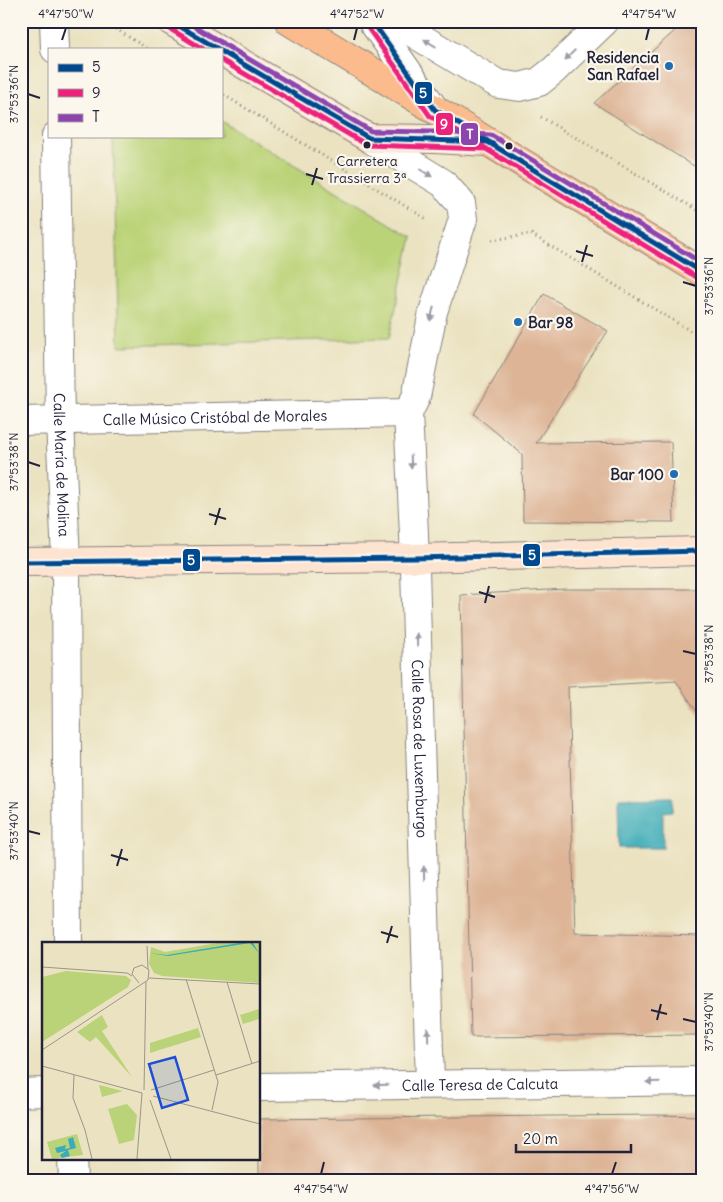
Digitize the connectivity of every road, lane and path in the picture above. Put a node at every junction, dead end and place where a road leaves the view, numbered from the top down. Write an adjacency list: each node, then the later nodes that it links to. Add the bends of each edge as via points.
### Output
1 (54, 21): 8 (street)
2 (103, 21): 9 (path)
3 (171, 21): 10 (main road)
4 (289, 21): 13 (main road)
5 (372, 21): 13 (street)
6 (393, 21): 12 (street, one-way to 6)
7 (605, 21): 12 (street, one-way to 12, via 538,82 520,87)
8 (55, 48)
9 (146, 48)
10 (216, 48)
11 (222, 52): 15 (main road)
12 (498, 84): 17 (path, via 512,99)
13 (435, 110): 16 (main road)
14 (56, 138): 20 (street, Calle María de Molina)
15 (370, 138): 16 (main road); 19 (street, one-way to 19, via 443,183 461,203 462,219 433,312 416,397)
16 (488, 142): 18 (main road)
17 (702, 213)
18 (702, 272)
19 (408, 413): 20 (street, Calle Músico Cristóbal de Morales); 23 (street, Calle Rosa de Luxemburgo, one-way to 23)
20 (60, 420): 21 (street, Calle Músico Cristóbal de Morales); 24 (street, Calle María de Molina)
21 (21, 421)
22 (702, 551): 23 (main road)
23 (414, 558): 24 (main road); 28 (street, Calle Rosa de Luxemburgo, one-way to 23)
24 (66, 561): 25 (main road); 26 (street, Calle María de Molina)
25 (21, 562)
26 (68, 942)
27 (702, 1081): 28 (street, Calle Teresa de Calcuta, one-way to 28)
28 (430, 1084): 29 (street, Calle Teresa de Calcuta, one-way to 29)
29 (260, 1087)
30 (42, 1092): 31 (street)
31 (21, 1093)
32 (72, 1160): 33 (street)
33 (73, 1181)

